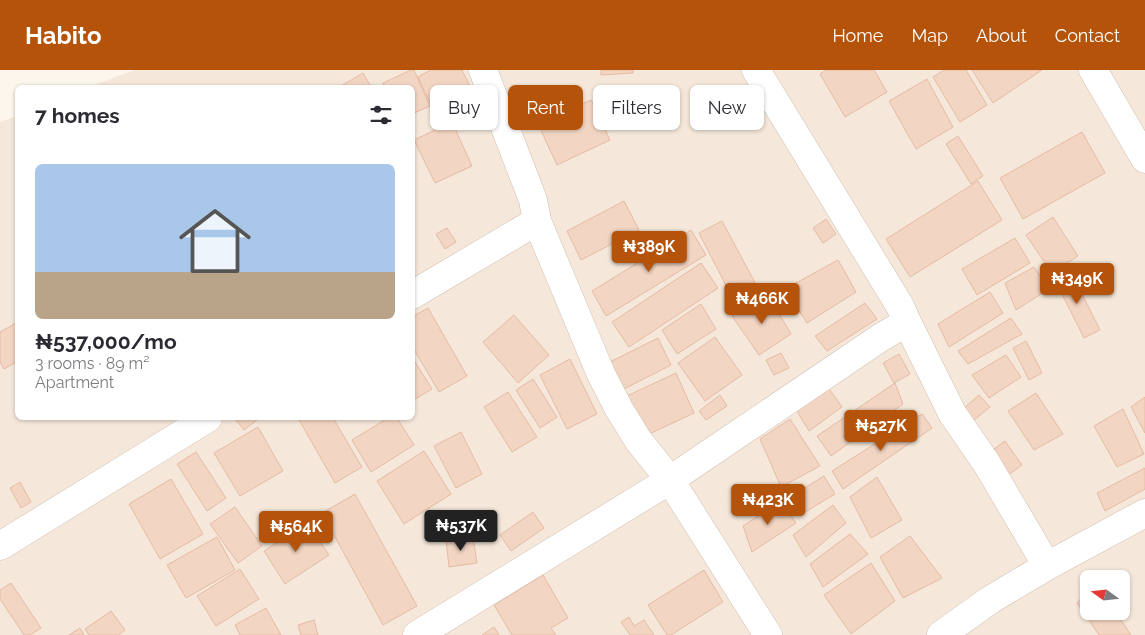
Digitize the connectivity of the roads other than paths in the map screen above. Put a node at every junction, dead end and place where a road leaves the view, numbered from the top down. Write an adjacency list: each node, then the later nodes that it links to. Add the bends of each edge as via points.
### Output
1 (483, 70): 5 (street, via 533,200)
2 (756, 70): 7 (street)
3 (1093, 70): 4 (street)
4 (1145, 159)
5 (537, 221): 6 (street); 9 (street, via 601,374 638,440)
6 (415, 293)
7 (907, 322): 9 (street); 12 (street, via 952,413 987,464)
8 (205, 420): 11 (street)
9 (670, 480): 13 (street); 14 (street)
10 (1145, 513): 12 (street)
11 (0, 546)
12 (1047, 566): 15 (street, via 990,600)
13 (417, 635)
14 (768, 635)
15 (941, 635)

